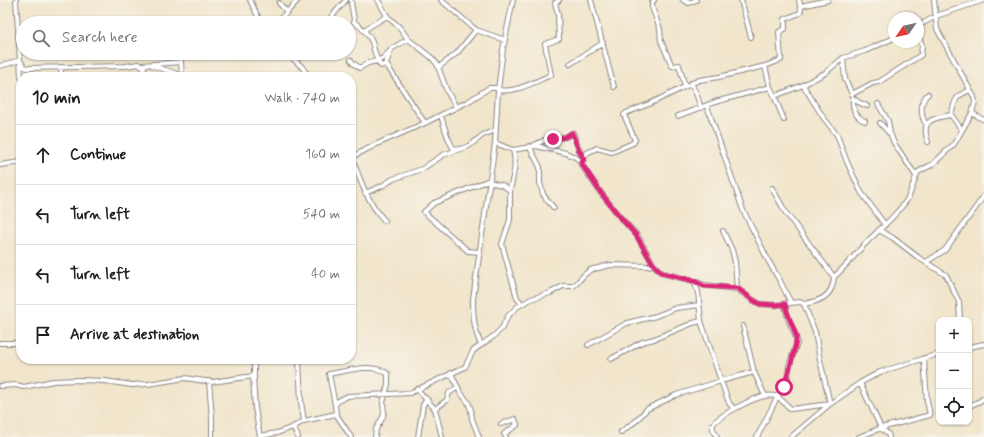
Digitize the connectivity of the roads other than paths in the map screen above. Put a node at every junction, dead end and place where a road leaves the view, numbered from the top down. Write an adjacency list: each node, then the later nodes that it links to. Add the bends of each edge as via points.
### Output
1 (16, 0): 23 (street)
2 (250, 0): 24 (street)
3 (298, 0): 22 (street)
4 (346, 0): 26 (street)
5 (350, 0): 27 (street)
6 (378, 0): 28 (street)
7 (441, 0): 33 (street)
8 (559, 0): 66 (street, via 555,3 559,39 545,44 551,75 516,89)
9 (591, 0): 38 (street)
10 (654, 0): 63 (street, via 652,7 660,29 661,41 672,66 679,65)
11 (684, 0): 12 (street, via 689,3)
12 (696, 0)
13 (741, 0): 34 (street)
14 (799, 0): 21 (street)
15 (828, 0): 21 (street)
16 (934, 0): 29 (street)
17 (984, 0): 19 (street)
18 (511, 1): 36 (street)
19 (975, 2): 29 (street)
20 (279, 3): 22 (street)
21 (801, 6): 52 (street, via 800,13 785,20 785,29 779,32 782,60)
22 (287, 12): 25 (street)
23 (17, 16)
24 (258, 16)
25 (283, 16)
26 (332, 16)
27 (354, 16)
28 (386, 16): 32 (street); 35 (street)
29 (936, 16): 30 (street); 67 (street, via 937,29 942,40)
30 (924, 23)
31 (356, 24): 32 (street)
32 (364, 30): 45 (street, via 371,40)
33 (476, 30): 36 (street); 54 (street, via 457,53)
34 (751, 37)
35 (408, 39): 40 (street); 54 (street)
36 (505, 40): 66 (street)
37 (888, 41): 41 (street)
38 (603, 43): 48 (street); 64 (street)
39 (922, 48): 70 (street, via 921,55)
40 (390, 51): 45 (street); 47 (street)
41 (843, 58): 62 (street, via 825,73); 70 (street, via 845,80)
42 (20, 60): 50 (street); 53 (street, via 27,68); 55 (street)
43 (295, 60): 60 (street)
44 (351, 60): 45 (street, via 360,68)
45 (377, 61): 47 (street, via 381,66)
46 (181, 62): 51 (street); 59 (street)
47 (386, 64): 83 (street)
48 (570, 64)
49 (142, 65): 51 (street); 53 (street); 57 (street)
50 (0, 66)
51 (151, 66): 58 (street)
52 (765, 66): 61 (street); 65 (street)
53 (61, 67): 56 (street)
54 (439, 67): 74 (street, via 447,91)
55 (21, 72)
56 (61, 72)
57 (144, 72)
58 (172, 72)
59 (182, 72)
60 (305, 72)
61 (692, 83): 63 (street); 75 (street)
62 (803, 85): 69 (street); 109 (street, via 837,135 861,192)
63 (685, 86): 95 (street, via 624,115 635,140 633,143 612,152 597,148)
64 (614, 87)
65 (770, 87): 69 (street); 72 (street)
66 (498, 89): 74 (street, via 489,88); 86 (street)
67 (970, 90): 76 (street, via 975,102); 78 (street, via 958,95)
68 (928, 94): 85 (street, via 924,97 921,111)
69 (775, 96): 80 (street)
70 (853, 96): 73 (street, via 858,102); 82 (street, via 852,104 856,115)
71 (878, 104): 88 (street, via 888,121)
72 (707, 106): 75 (street); 118 (street, via 743,210)
73 (868, 106)
74 (456, 107): 77 (street)
75 (701, 108): 79 (street)
76 (972, 113): 81 (street); 87 (street)
77 (441, 115): 83 (street); 92 (street, via 450,143 453,148)
78 (951, 115): 85 (street, via 930,120); 87 (street)
79 (678, 116)
80 (784, 120)
81 (984, 120)
82 (865, 121)
83 (425, 123): 96 (street)
84 (880, 123): 88 (street)
85 (926, 124): 90 (street)
86 (496, 130): 89 (street); 92 (street)
87 (962, 130): 101 (street, via 954,144)
88 (890, 133): 101 (street)
89 (495, 142): 93 (street); 102 (street)
90 (928, 142)
91 (531, 146): 93 (street); 94 (street, via 572,133); 97 (street, via 570,155); 107 (street, via 540,168 543,194)
92 (460, 150): 105 (street, via 443,155 422,169 393,179)
93 (513, 150): 104 (street)
94 (579, 151): 95 (street); 97 (street)
95 (587, 152): 97 (street)
96 (356, 153)
97 (582, 161): 114 (street, via 610,205 636,235)
98 (16, 163): 99 (street)
99 (0, 165)
100 (356, 169): 105 (street)
101 (916, 176): 109 (street, via 908,197)
102 (489, 181): 104 (street); 112 (street); 112 (street, via 434,203 424,212 468,252)
103 (772, 188): 115 (street, via 786,213)
104 (510, 190): 119 (street, via 510,220 503,245 517,298)
105 (366, 193): 108 (street)
106 (984, 196): 113 (street, via 945,250)
107 (554, 208)
108 (385, 221)
109 (885, 225): 110 (street)
110 (879, 230): 113 (street); 115 (street)
111 (723, 231): 117 (street, via 735,262)
112 (480, 252): 128 (street, via 473,300 474,323)
113 (926, 262): 123 (street, via 946,275 959,302)
114 (653, 264): 116 (street, via 662,273); 119 (street, via 610,265 590,270 573,286 563,286)
115 (834, 277): 121 (street, via 829,293 815,302)
116 (694, 281): 117 (street, via 704,286); 122 (street)
117 (737, 288): 120 (street, via 760,304)
118 (791, 303): 120 (street); 121 (street)
119 (522, 304): 128 (street, via 508,316 502,328)
120 (785, 304): 147 (street, via 797,343 784,387)
121 (804, 304): 150 (street, via 815,332)
122 (700, 305): 124 (street); 130 (street, via 676,308 627,323)
123 (960, 317)
124 (701, 322): 134 (street, via 642,342); 140 (street)
125 (743, 326): 137 (street)
126 (0, 343): 127 (street)
127 (16, 343)
128 (481, 345): 138 (street, via 473,352 465,367)
129 (984, 345): 131 (street)
130 (588, 346)
131 (972, 347)
132 (936, 355): 133 (street)
133 (924, 358): 141 (street, via 880,372); 160 (street, via 930,415)
134 (611, 359)
135 (254, 364): 153 (street)
136 (299, 364): 157 (street)
137 (754, 372): 140 (street); 146 (street)
138 (451, 373): 143 (street); 144 (street)
139 (209, 381): 142 (street, via 185,378 132,385 78,380 52,381 24,387); 153 (street, via 253,376); 163 (street)
140 (721, 381): 155 (street, via 729,403); 161 (street, via 676,395 647,409)
141 (860, 383): 150 (street); 160 (street)
142 (0, 386)
143 (458, 387): 154 (street, via 448,393 447,400); 169 (street, via 468,402)
144 (418, 389): 145 (street, via 410,393); 149 (street)
145 (384, 395): 151 (street, via 348,396); 151 (street, via 388,374 383,370 368,367 329,374); 166 (street, via 383,417 376,429)
146 (764, 396): 147 (street); 155 (street)
147 (777, 396): 150 (street, via 791,409); 172 (street)
148 (984, 398): 152 (street)
149 (427, 399): 154 (street); 167 (street, via 423,405)
150 (830, 404): 173 (street)
151 (336, 405): 156 (street)
152 (972, 405)
153 (255, 409): 162 (street)
154 (435, 409): 168 (street)
155 (734, 409): 171 (street, via 713,424)
156 (336, 414): 157 (street); 165 (street)
157 (304, 421): 159 (street)
158 (501, 424): 170 (street, via 515,419 517,425 504,434)
159 (293, 427): 162 (street); 164 (street)
160 (881, 428): 174 (street); 175 (street)
161 (621, 432)
162 (260, 436)
163 (212, 437)
164 (298, 437)
165 (351, 437)
166 (375, 437)
167 (418, 437)
168 (442, 437)
169 (479, 437)
170 (506, 437)
171 (717, 437)
172 (757, 437)
173 (791, 437)
174 (859, 437)
175 (889, 437)

